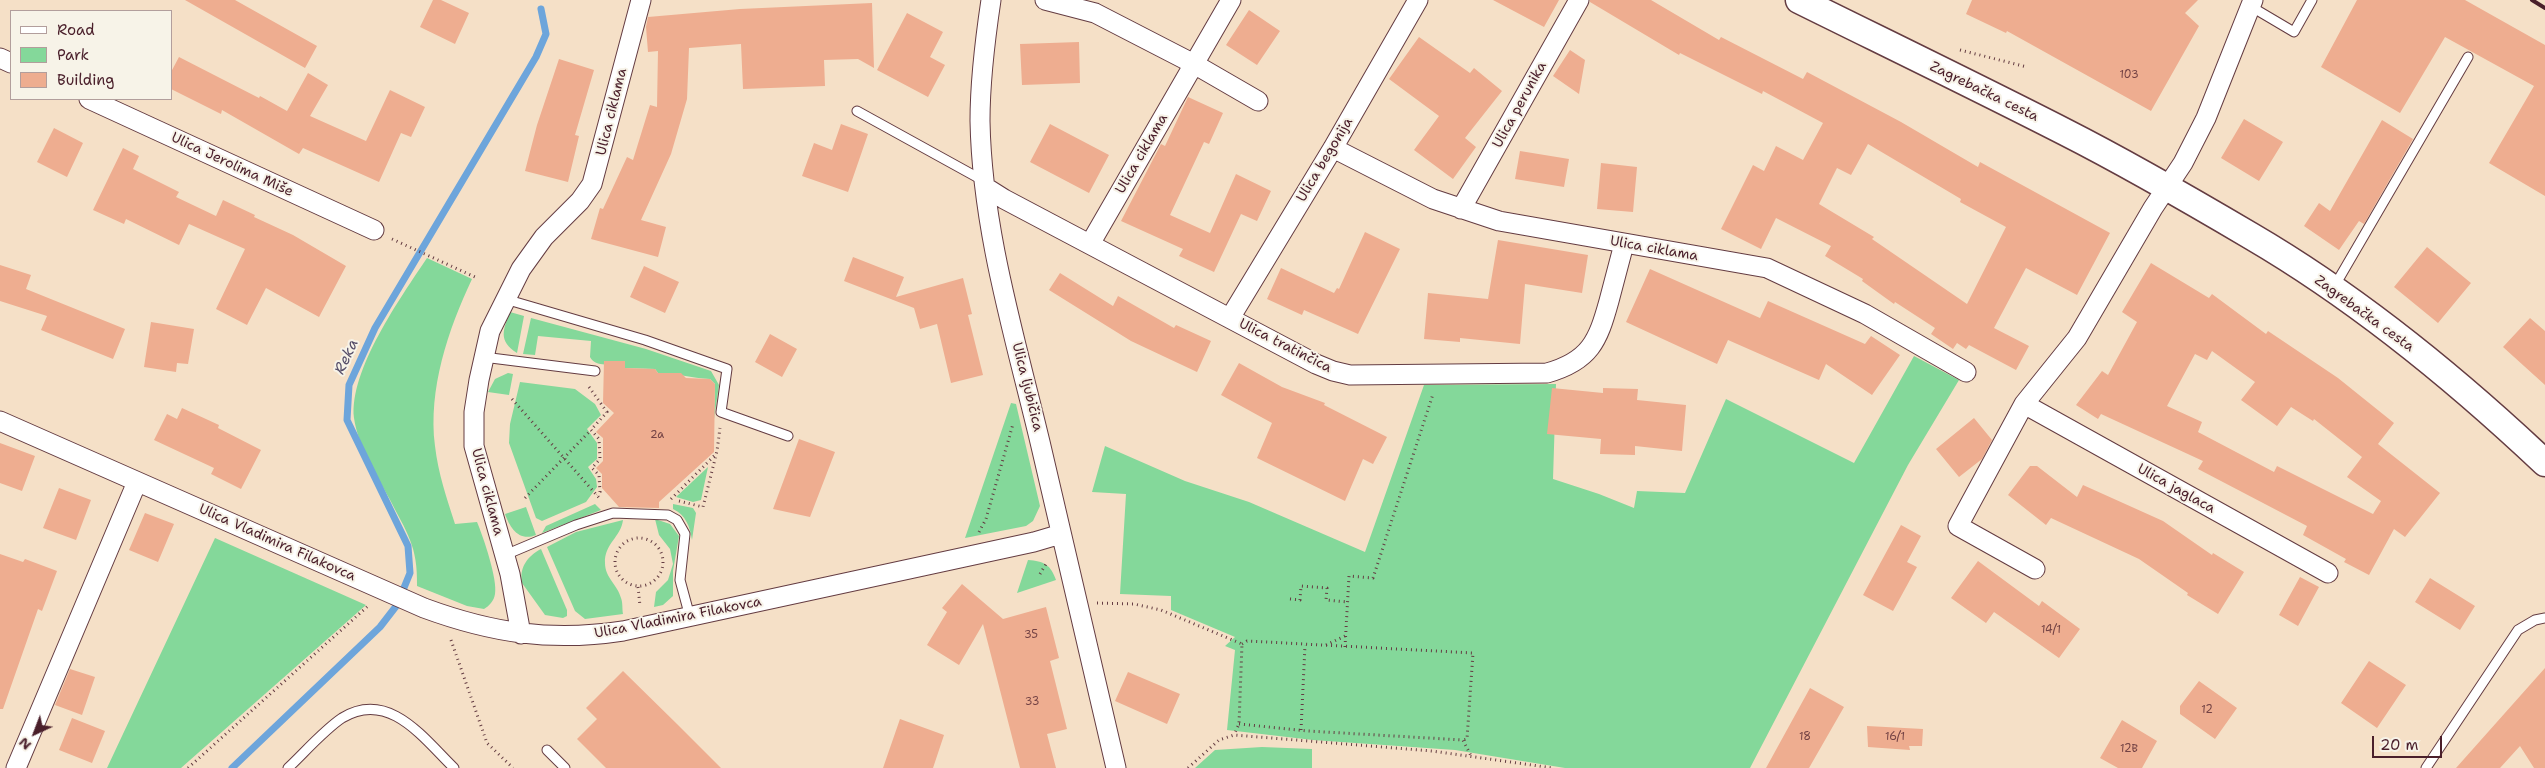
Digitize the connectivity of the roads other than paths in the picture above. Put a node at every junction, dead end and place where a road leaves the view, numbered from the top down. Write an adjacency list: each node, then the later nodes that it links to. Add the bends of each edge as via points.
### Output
1 (641, 0): 23 (street, Ulica ciklama, via 592,184 533,250)
2 (990, 0): 16 (street, Ulica ljubičica, via 981,96)
3 (1045, 0): 11 (street, via 1095,13)
4 (1231, 0): 11 (street, Ulica ciklama)
5 (1418, 0): 15 (street, Ulica begonija)
6 (1579, 0): 18 (street, Ulica perunika)
7 (1799, 0): 17 (main road, Zagrebačka cesta, via 2067,133)
8 (2312, 0): 9 (lane, via 2294,32)
9 (2252, 3): 17 (street, via 2206,118 2183,163)
10 (2468, 57): 22 (lane)
11 (1194, 64): 13 (street); 20 (street, Ulica ciklama)
12 (92, 100): 19 (street, Ulica Jerolima Miše)
13 (1258, 101)
14 (857, 112): 16 (lane)
15 (1333, 148): 18 (street, Ulica ciklama, via 1433,199); 24 (street, Ulica begonija)
16 (985, 184): 20 (street, Ulica tratinčica, via 1004,199); 33 (street, Ulica ljubičica, via 999,266)
17 (2166, 187): 22 (main road, Zagrebačka cesta, via 2252,237); 28 (street, via 2077,338)
18 (1461, 209): 21 (street, Ulica ciklama, via 1499,221)
19 (374, 230)
20 (1090, 244): 24 (street, Ulica tratinčica)
21 (1624, 244): 24 (street, Ulica tratinčica, via 1597,340 1578,361 1547,373 1350,375 1333,371); 27 (street, Ulica ciklama, via 1767,268 1865,314)
22 (2333, 290): 31 (main road, Zagrebačka cesta, via 2432,364)
23 (505, 299): 25 (street, Ulica ciklama); 30 (lane, via 644,340 727,369 721,412)
24 (1230, 318)
25 (483, 357): 26 (lane); 34 (street, Ulica ciklama, via 474,412 474,446)
26 (595, 371)
27 (1966, 372)
28 (2024, 404): 35 (street, via 1958,526); 36 (street, Ulica jaglaca)
29 (0, 421): 32 (street, Ulica Vladimira Filakovca)
30 (788, 436)
31 (2545, 463)
32 (137, 482): 39 (street, Ulica Vladimira Filakovca, via 379,595 474,625); 41 (street)
33 (1061, 534): 37 (street, Ulica Vladimira Filakovca); 45 (street, Ulica ljubičica)
34 (505, 555): 37 (lane, via 613,513 662,513 678,520 686,539 680,580); 39 (street, Ulica ciklama)
35 (2035, 569)
36 (2328, 573)
37 (690, 617): 39 (street, Ulica Vladimira Filakovca, via 584,637)
38 (2545, 618): 46 (lane, via 2518,630)
39 (521, 634)
40 (547, 750): 44 (lane)
41 (16, 768)
42 (288, 768): 43 (lane, via 342,718 363,709 386,710 405,721)
43 (454, 768)
44 (565, 768)
45 (1116, 768)
46 (2426, 768)

